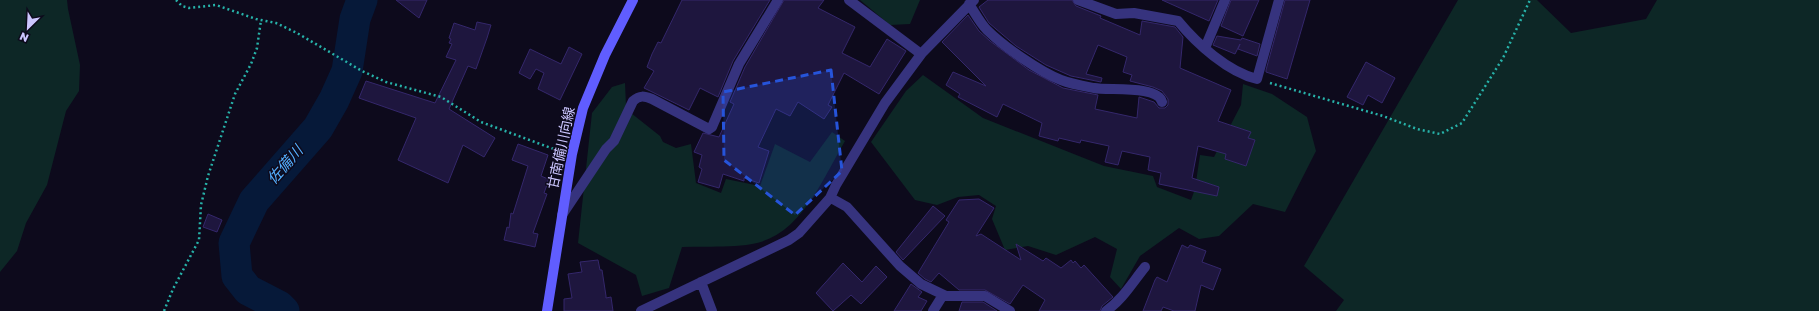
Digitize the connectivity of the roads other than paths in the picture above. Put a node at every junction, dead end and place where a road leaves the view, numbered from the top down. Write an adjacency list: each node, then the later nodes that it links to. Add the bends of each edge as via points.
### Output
1 (634, 0): 12 (main road, 甘南備川向線, via 605,55 582,108)
2 (778, 0): 12 (street, via 739,64 712,127 709,129 648,98 637,97 632,101 614,141 606,148)
3 (849, 0): 9 (street)
4 (1078, 0): 8 (street, via 1116,14 1134,13 1178,21 1192,38)
5 (1225, 0): 8 (street)
6 (1279, 0): 8 (street, via 1257,79 1246,77)
7 (972, 2): 9 (street); 10 (street, via 987,30 1019,55 1060,80 1096,88 1139,90 1155,94)
8 (1205, 48)
9 (921, 54): 11 (street, via 885,103 836,185)
10 (1162, 102)
11 (831, 198): 14 (street, via 799,233 789,240); 15 (street, via 847,207 900,266 921,284)
12 (562, 215): 16 (main road, 甘南備川向線)
13 (1145, 267): 21 (street, via 1127,292)
14 (701, 282): 17 (street); 18 (street)
15 (943, 295): 19 (street); 20 (street, via 985,296)
16 (547, 311)
17 (641, 311)
18 (712, 311)
19 (933, 311)
20 (1010, 311)
21 (1106, 311)

